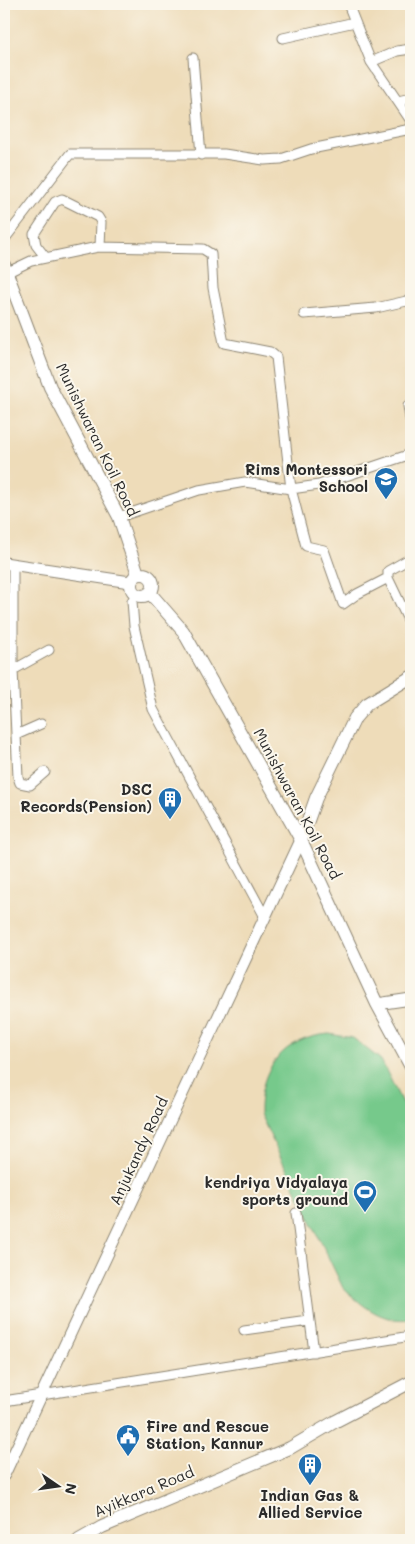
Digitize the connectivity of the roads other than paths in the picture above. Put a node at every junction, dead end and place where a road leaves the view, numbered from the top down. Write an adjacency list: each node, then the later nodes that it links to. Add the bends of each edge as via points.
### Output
1 (348, 4): 2 (street)
2 (355, 22): 3 (street); 6 (street)
3 (283, 38)
4 (411, 49): 6 (street)
5 (193, 58): 11 (street)
6 (371, 62): 8 (street)
7 (411, 98): 8 (street)
8 (398, 101): 9 (street)
9 (411, 121)
10 (411, 129): 11 (street, via 311,149 281,159)
11 (201, 155): 12 (street, via 70,154)
12 (4, 240)
13 (100, 247): 14 (street); 14 (street, via 101,222 98,217 62,199 46,212 34,234 36,245); 22 (street, via 203,249 211,254 213,288 224,343 270,352 276,357)
14 (46, 258): 15 (street)
15 (5, 269): 23 (main road, Munishwaran Koil Road, via 50,387)
16 (411, 300): 17 (street, via 376,308)
17 (304, 314)
18 (411, 404): 19 (street, via 408,406)
19 (411, 425)
20 (411, 442): 21 (street)
21 (411, 454): 22 (street, via 319,485)
22 (290, 489): 23 (street, via 244,482 199,490); 27 (street, via 306,546 324,550 343,604)
23 (119, 517): 26 (main road, Munishwaran Koil Road)
24 (411, 558): 27 (street, via 388,572)
25 (8, 563): 26 (street); 32 (street)
26 (134, 578): 28 (main road, via 145,574 151,578 153,586); 29 (main road, via 131,590)
27 (388, 578): 30 (street)
28 (150, 593): 29 (main road); 37 (main road, Munishwaran Koil Road, via 183,632)
29 (136, 595): 38 (street, via 132,601 134,626 153,709)
30 (411, 626)
31 (49, 650): 32 (street)
32 (12, 670): 35 (street)
33 (411, 677): 37 (main road, via 367,704 355,718 311,810)
34 (40, 724): 35 (street)
35 (16, 735): 36 (street, via 20,783 30,785)
36 (45, 772)
37 (301, 840): 38 (street, Anjukandy Road); 40 (main road, Munishwaran Koil Road)
38 (265, 917): 48 (street, Anjukandy Road)
39 (411, 999): 40 (street)
40 (377, 1004): 41 (main road, Munishwaran Koil Road)
41 (411, 1067)
42 (296, 1213): 43 (street)
43 (310, 1320): 44 (street); 46 (street)
44 (244, 1330)
45 (411, 1336): 46 (street)
46 (314, 1352): 48 (street)
47 (411, 1382): 51 (main road, Ayikkara Road, via 290,1448 102,1527)
48 (40, 1394): 49 (street); 50 (street, Anjukandy Road)
49 (4, 1401)
50 (4, 1476)
51 (79, 1540)

